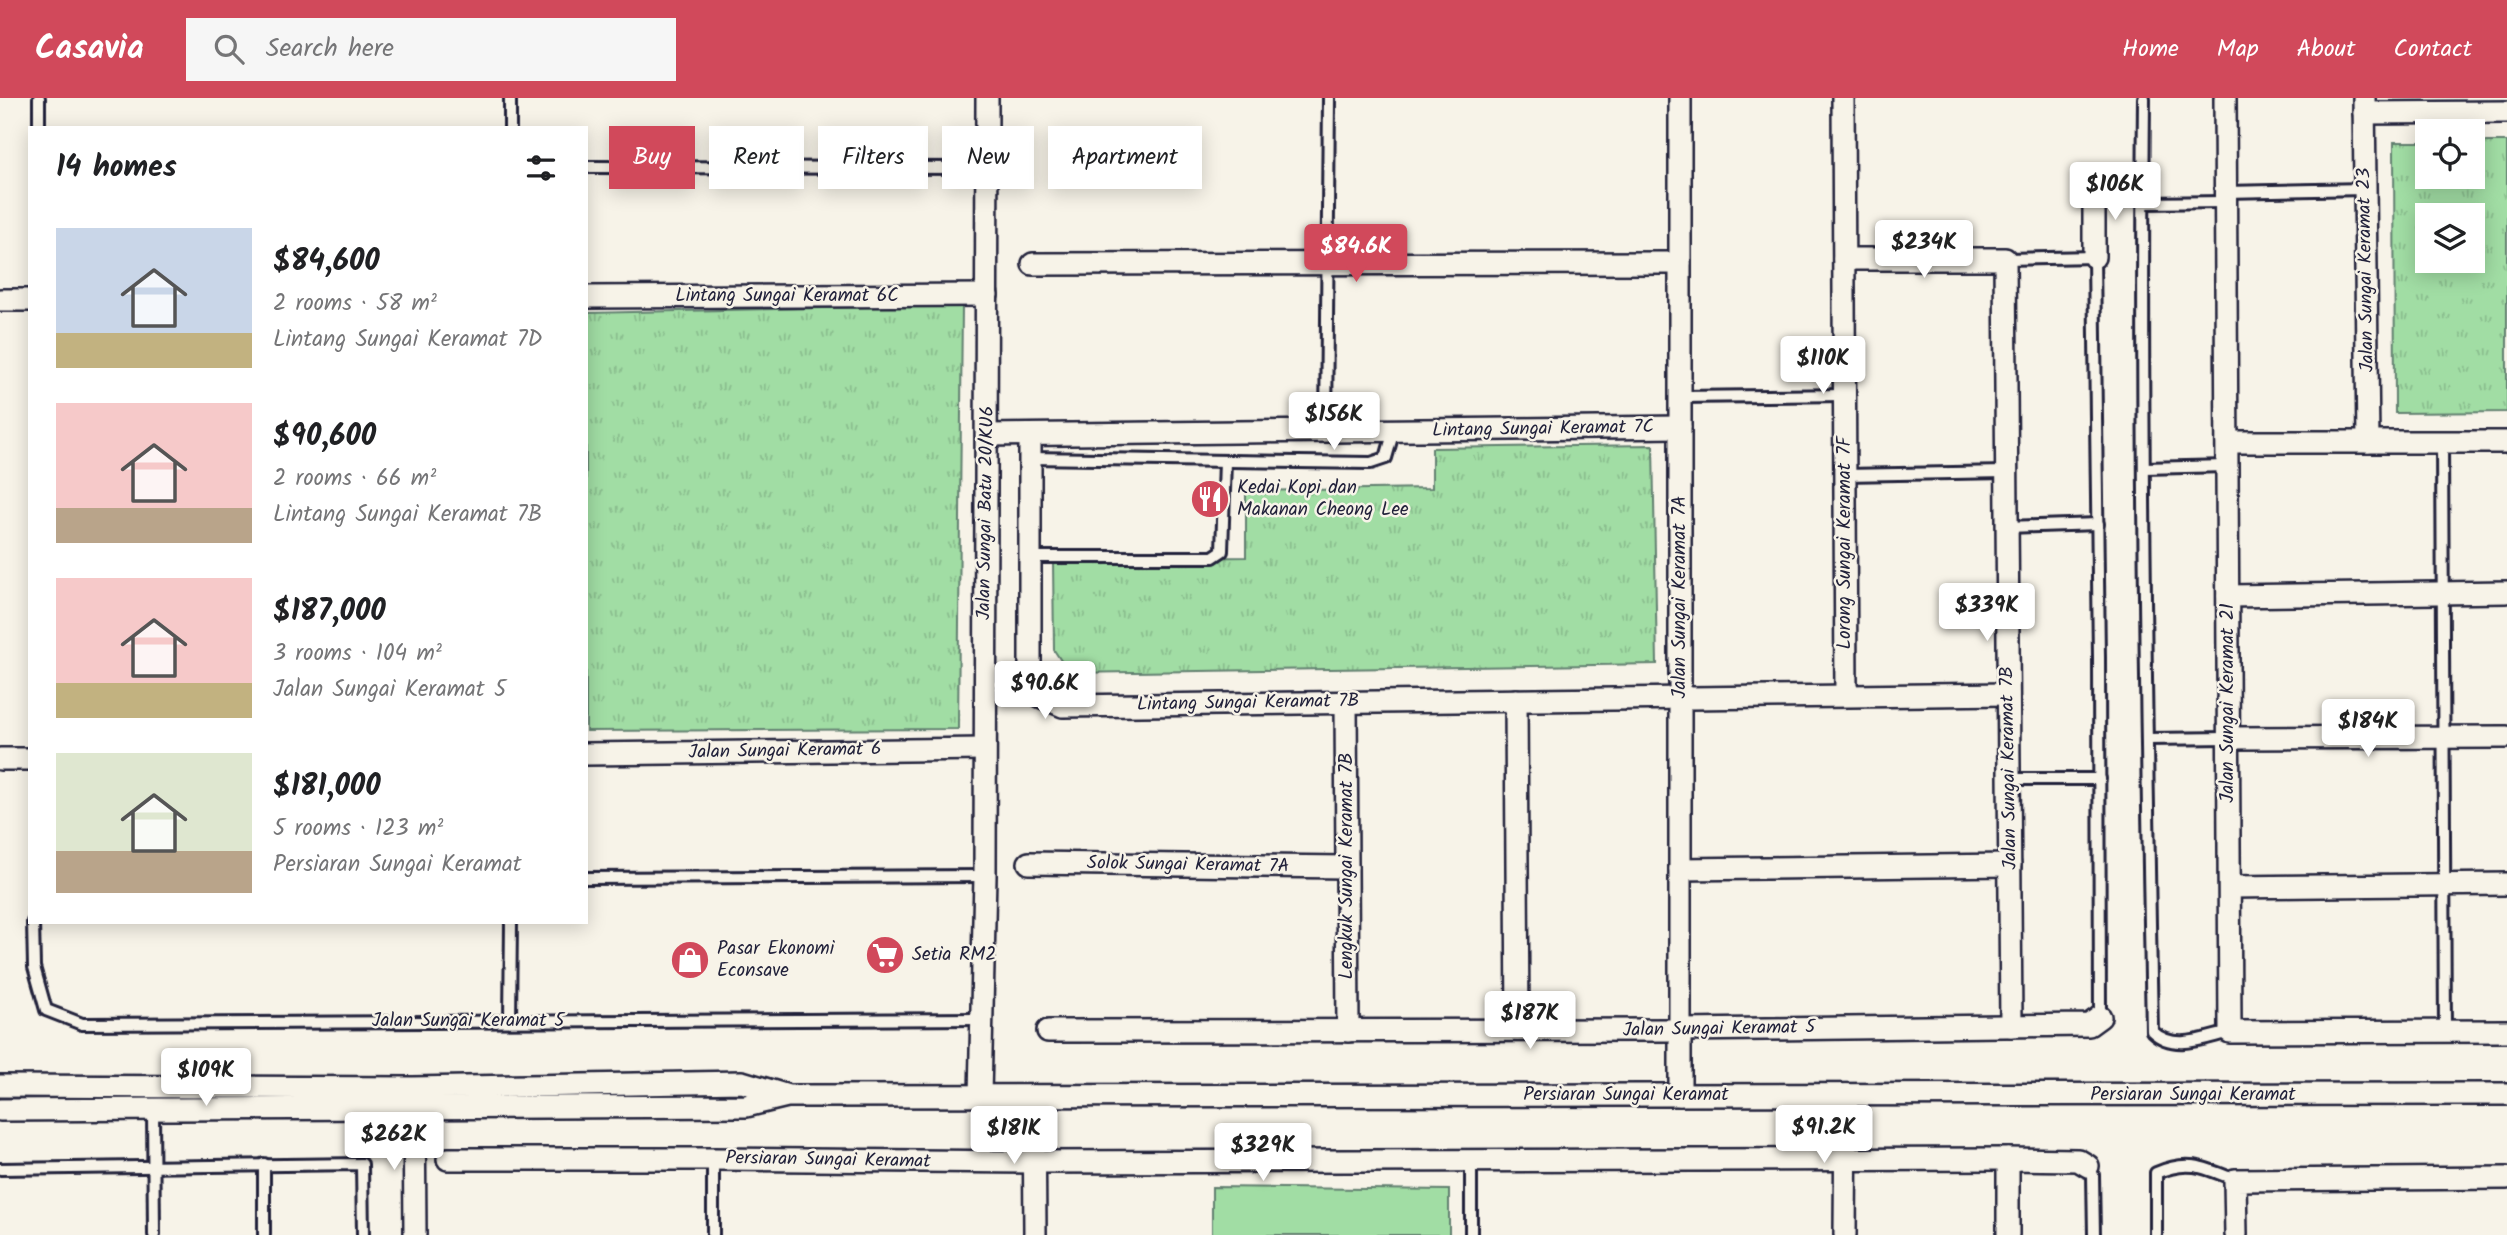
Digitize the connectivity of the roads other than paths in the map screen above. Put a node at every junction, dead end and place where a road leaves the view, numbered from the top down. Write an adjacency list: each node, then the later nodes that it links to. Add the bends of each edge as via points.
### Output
1 (40, 98): 11 (lane)
2 (510, 98): 12 (lane)
3 (987, 98): 13 (street, Jalan Sungai Batu 20/KU6)
4 (1329, 98): 24 (lane)
5 (1680, 98): 25 (street, Jalan Sungai Keramat 7A)
6 (1843, 98): 22 (street, Lorong Sungai Keramat 7F)
7 (2144, 98): 20 (lane)
8 (2225, 98): 19 (street, Jalan Sungai Keramat 21)
9 (2364, 105): 10 (street); 18 (street, Jalan Sungai Keramat 23)
10 (2507, 112)
11 (38, 126)
12 (510, 126)
13 (987, 126)
14 (588, 167): 15 (lane)
15 (942, 168)
16 (2094, 187): 21 (street)
17 (987, 189): 27 (street, Jalan Sungai Batu 20/KU6)
18 (2365, 189): 19 (lane); 39 (street, Jalan Sungai Keramat 23)
19 (2225, 197): 20 (lane); 38 (street, Jalan Sungai Keramat 21)
20 (2143, 203): 45 (lane)
21 (2094, 257): 23 (lane); 48 (lane)
22 (1843, 259): 23 (street); 31 (street, Lorong Sungai Keramat 7F)
23 (2005, 259): 46 (street, Jalan Sungai Keramat 7B)
24 (1327, 263): 25 (street); 26 (street); 35 (lane)
25 (1680, 263): 32 (street, Jalan Sungai Keramat 7A)
26 (1033, 264)
27 (987, 295): 28 (street, Lintang Sungai Keramat 6C); 36 (street, Jalan Sungai Batu 20/KU6)
28 (588, 297)
29 (0, 300): 30 (street)
30 (28, 300)
31 (1844, 396): 32 (lane); 47 (street, Lorong Sungai Keramat 7F)
32 (1680, 397): 33 (street, Jalan Sungai Keramat 7A)
33 (1680, 427): 34 (street, Lintang Sungai Keramat 7C); 56 (street, Jalan Sungai Keramat 7A)
34 (1394, 430): 35 (street, Lintang Sungai Keramat 7C); 43 (lane, via 1386,458 1371,463)
35 (1326, 431): 37 (street, Lintang Sungai Keramat 7C)
36 (987, 435): 37 (street, Lintang Sungai Keramat 7C); 63 (street, Jalan Sungai Batu 20/KU6)
37 (1030, 435): 42 (street, Lintang Sungai Keramat 7B)
38 (2227, 442): 39 (street); 44 (street, Jalan Sungai Keramat 21)
39 (2368, 442): 40 (street)
40 (2442, 442): 41 (street); 52 (lane)
41 (2507, 442)
42 (1030, 458): 43 (lane); 50 (street, Lintang Sungai Keramat 7B)
43 (1226, 461): 50 (lane, via 1222,551 1213,556)
44 (2227, 466): 45 (lane); 53 (street, Jalan Sungai Keramat 21)
45 (2144, 468): 62 (lane)
46 (2007, 472): 47 (lane); 49 (street, Jalan Sungai Keramat 7B)
47 (1845, 475): 54 (street, Lorong Sungai Keramat 7F)
48 (2098, 524): 49 (lane); 68 (lane)
49 (2007, 527): 55 (street, Jalan Sungai Keramat 7B)
50 (1029, 557): 58 (street, Lintang Sungai Keramat 7B, via 1030,679 1040,696 1063,706)
51 (2507, 592): 52 (street)
52 (2442, 593): 53 (street); 61 (lane)
53 (2228, 596): 60 (street, Jalan Sungai Keramat 21)
54 (1846, 694): 55 (street, Lintang Sungai Keramat 7B); 56 (street, Lintang Sungai Keramat 7B)
55 (2008, 694): 67 (street, Jalan Sungai Keramat 7B)
56 (1680, 697): 57 (street, Lintang Sungai Keramat 7B); 72 (street, Jalan Sungai Keramat 7A)
57 (1516, 700): 58 (street, Lintang Sungai Keramat 7B); 84 (street)
58 (1346, 702): 71 (street, Lengkuk Sungai Keramat 7B)
59 (2507, 737): 61 (street)
60 (2228, 738): 61 (street); 62 (lane); 77 (street, Jalan Sungai Keramat 21)
61 (2443, 738): 75 (lane)
62 (2147, 739): 90 (lane, via 2152,1031 2170,1042)
63 (984, 749): 64 (street, Jalan Sungai Keramat 6); 73 (street, Jalan Sungai Batu 20/KU6)
64 (588, 754)
65 (0, 759): 66 (street)
66 (28, 759)
67 (2010, 779): 68 (lane); 70 (street, Jalan Sungai Keramat 7B)
68 (2100, 779): 80 (lane)
69 (1029, 863): 71 (street, Solok Sungai Keramat 7A)
70 (2010, 865): 72 (street); 83 (street, Jalan Sungai Keramat 7B)
71 (1347, 867): 87 (street, Lengkuk Sungai Keramat 7B)
72 (1680, 869): 85 (street, Jalan Sungai Keramat 7A)
73 (985, 876): 74 (lane); 81 (street, Jalan Sungai Batu 20/KU6)
74 (588, 878)
75 (2444, 884): 76 (street); 77 (street); 88 (lane)
76 (2507, 884)
77 (2230, 887): 90 (street, Jalan Sungai Keramat 21)
78 (33, 924): 82 (lane, Jalan Sungai Keramat 5, via 34,967 46,1010 82,1024)
79 (511, 924): 82 (lane)
80 (2100, 1017): 83 (street, Jalan Sungai Keramat 5, via 2089,1025)
81 (982, 1019): 82 (lane, Jalan Sungai Keramat 5); 95 (street, Jalan Sungai Batu 20/KU6)
82 (510, 1021)
83 (2011, 1026): 85 (street, Jalan Sungai Keramat 5)
84 (1518, 1030): 85 (street, Jalan Sungai Keramat 5); 87 (street, Jalan Sungai Keramat 5)
85 (1680, 1030): 93 (street, Jalan Sungai Keramat 7A)
86 (1048, 1031): 87 (street, Jalan Sungai Keramat 5)
87 (1348, 1031)
88 (2445, 1031): 89 (street); 90 (street)
89 (2507, 1031)
90 (2230, 1032)
91 (0, 1087): 97 (street, Persiaran Sungai Keramat)
92 (2507, 1094): 94 (street, Persiaran Sungai Keramat)
93 (1680, 1095): 94 (street, Persiaran Sungai Keramat); 96 (street, Persiaran Sungai Keramat)
94 (1846, 1095): 102 (street)
95 (980, 1096): 96 (street, Persiaran Sungai Keramat); 97 (street, Persiaran Sungai Keramat, via 788,1096 746,1106)
96 (1034, 1096): 105 (street)
97 (414, 1098): 98 (street, Persiaran Sungai Keramat); 115 (street)
98 (153, 1109): 99 (street, Persiaran Sungai Keramat); 108 (lane)
99 (0, 1110)
100 (448, 1159): 101 (street, Persiaran Sungai Keramat)
101 (713, 1159): 105 (street, Persiaran Sungai Keramat); 116 (lane)
102 (1845, 1159): 103 (street, Persiaran Sungai Keramat); 104 (street, Persiaran Sungai Keramat); 119 (street)
103 (2008, 1159): 107 (street, Persiaran Sungai Keramat, via 2078,1160); 120 (street)
104 (1471, 1161): 105 (street, Persiaran Sungai Keramat); 118 (lane)
105 (1035, 1162): 117 (street)
106 (264, 1164): 108 (lane); 113 (lane); 114 (lane, via 362,1164)
107 (2088, 1166): 121 (lane, via 2093,1175)
108 (153, 1167): 109 (lane); 112 (lane)
109 (0, 1169)
110 (2507, 1178): 111 (street)
111 (2235, 1180): 122 (lane, via 2200,1166 2180,1164 2156,1173); 123 (street)
112 (154, 1235)
113 (264, 1235)
114 (363, 1235)
115 (415, 1235)
116 (713, 1235)
117 (1035, 1235)
118 (1471, 1235)
119 (1845, 1235)
120 (2008, 1235)
121 (2094, 1235)
122 (2156, 1235)
123 (2236, 1235)

